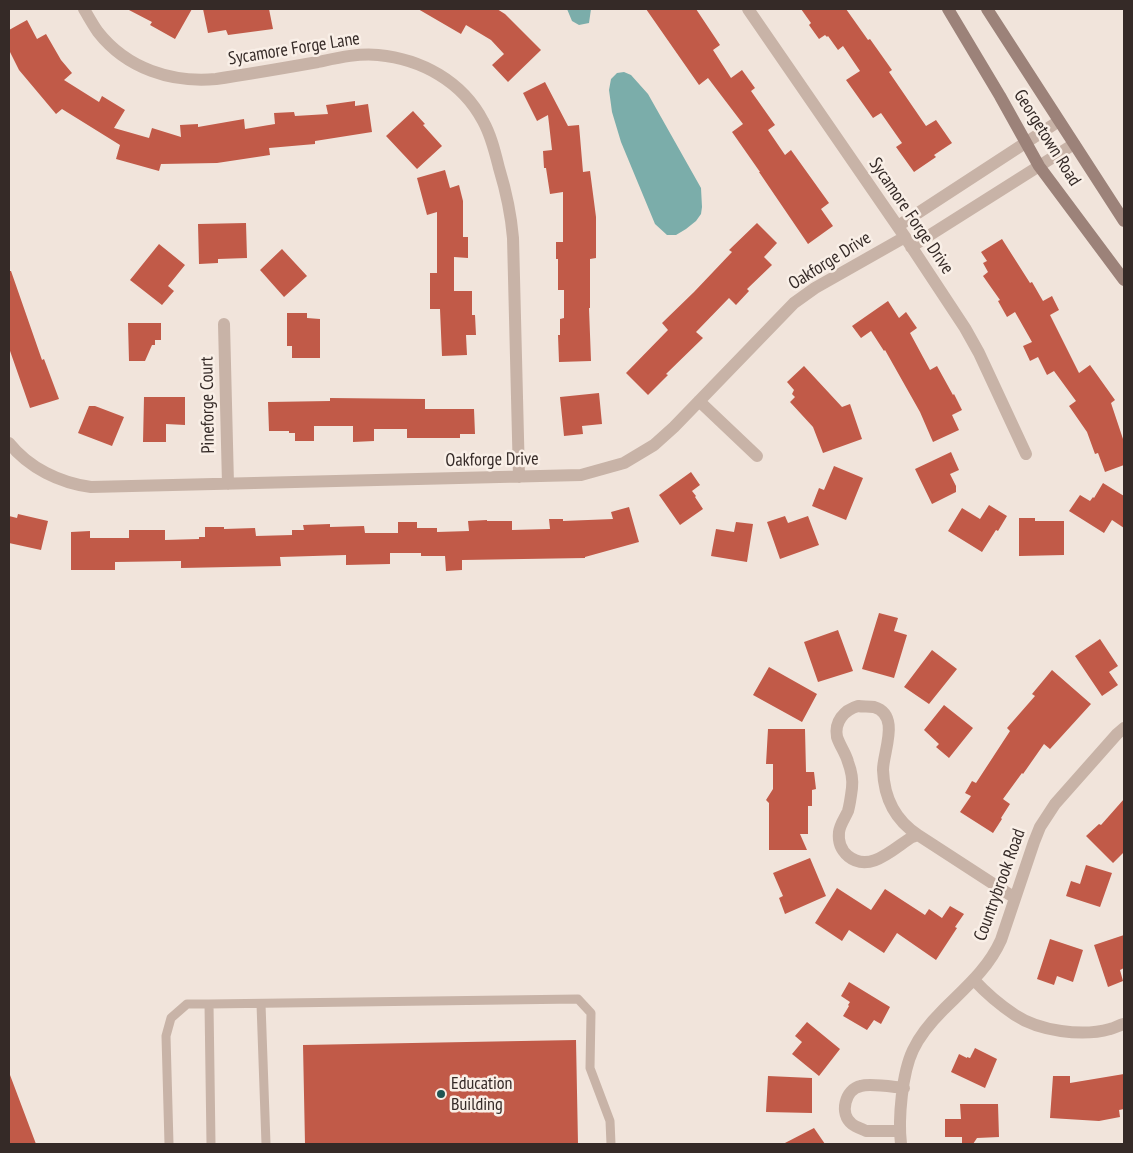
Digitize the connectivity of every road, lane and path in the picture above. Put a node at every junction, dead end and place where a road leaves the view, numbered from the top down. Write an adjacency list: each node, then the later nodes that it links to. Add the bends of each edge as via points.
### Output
1 (84, 9): 17 (street, Sycamore Forge Lane, via 98,32 116,50 137,65 161,75 199,81 216,80 351,56 377,55 403,59 427,68 462,93 487,129 510,212)
2 (748, 9): 10 (street, Sycamore Forge Drive)
3 (948, 9): 6 (main road, Georgetown Road)
4 (987, 9): 5 (main road, Georgetown Road)
5 (1059, 121): 6 (street); 7 (main road, Georgetown Road)
6 (1026, 142): 8 (main road, Georgetown Road); 10 (street)
7 (1074, 144): 8 (street, Oakforge Drive); 9 (main road, Georgetown Road)
8 (1040, 166): 10 (street, Oakforge Drive); 11 (main road, Georgetown Road)
9 (1124, 221)
10 (905, 237): 13 (street, Oakforge Drive, via 814,288 794,303); 15 (street, Sycamore Forge Drive, via 971,337)
11 (1124, 280)
12 (224, 324): 18 (street, Pineforge Court)
13 (699, 401): 16 (street); 17 (street, Oakforge Drive, via 661,440 624,463 581,475)
14 (9, 444): 18 (street, Oakforge Drive, via 28,462 57,479 82,486)
15 (1026, 454)
16 (757, 456)
17 (519, 477): 18 (street, Oakforge Drive)
18 (228, 484)
19 (1124, 728): 21 (street, Countrybrook Road, via 1045,817)
20 (918, 836): 20 (street, via 880,859 864,863 854,860 843,850 839,833 849,806 852,782 837,730 843,715 852,708 876,708 885,715 889,730 883,763 885,788 900,820); 21 (street)
21 (1015, 898): 22 (street, Countrybrook Road, via 999,945)
22 (974, 980): 25 (street, via 1015,1016 1048,1029 1083,1033); 26 (street, Countrybrook Road, via 941,1011 921,1037 908,1063)
23 (208, 1004): 24 (lane); 28 (lane, via 187,1004 171,1018 166,1036); 29 (lane)
24 (260, 1004): 30 (lane); 31 (lane, via 578,1000 591,1013 590,1068 610,1121)
25 (1124, 1024)
26 (904, 1088): 27 (street, Countrybrook Road); 27 (street, via 858,1086 848,1096 845,1108 849,1121 861,1129)
27 (900, 1131): 32 (street, Countrybrook Road)
28 (169, 1144)
29 (211, 1144)
30 (266, 1144)
31 (611, 1144)
32 (901, 1144)

